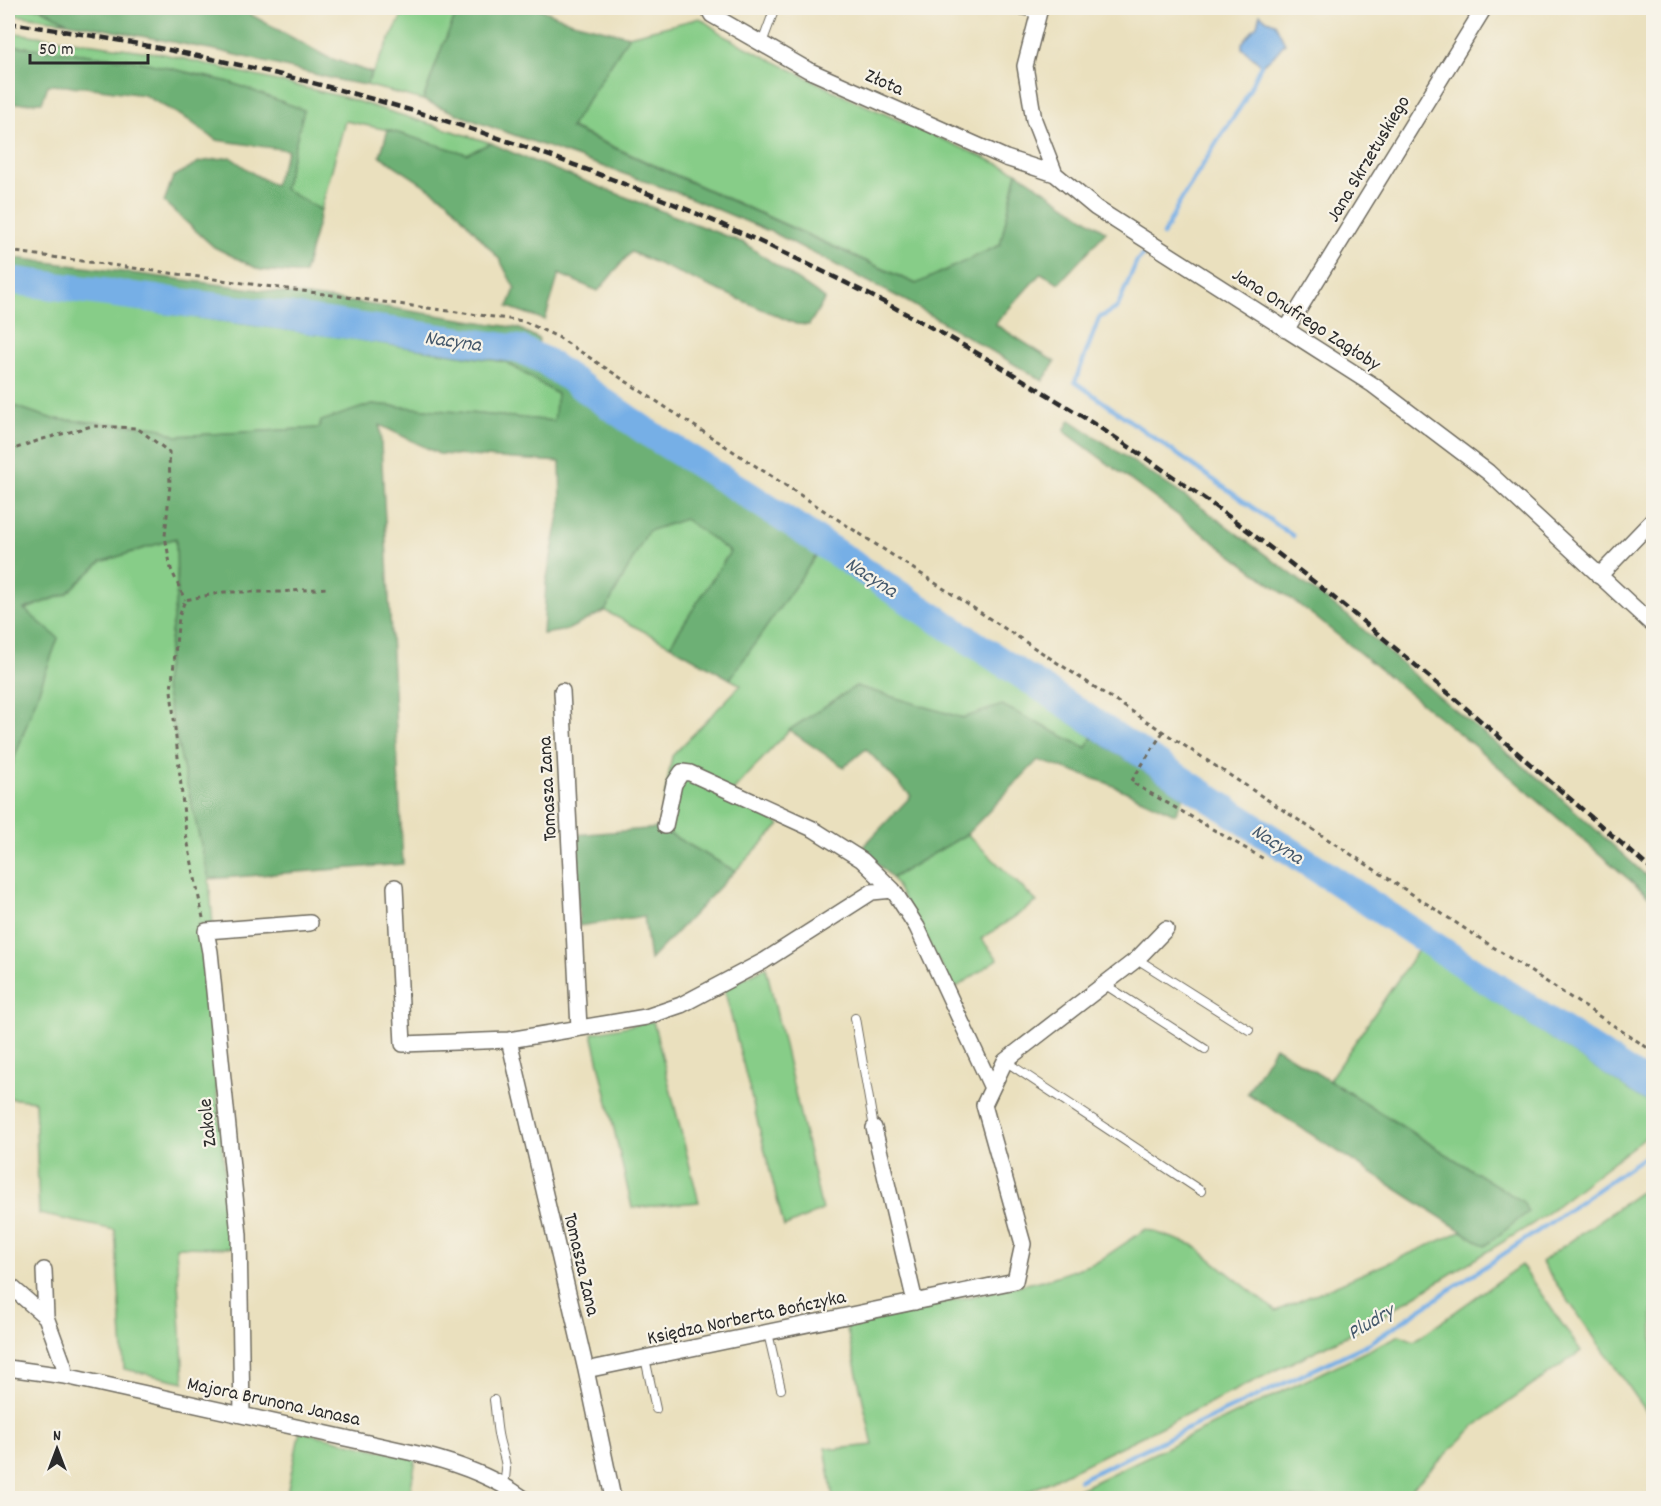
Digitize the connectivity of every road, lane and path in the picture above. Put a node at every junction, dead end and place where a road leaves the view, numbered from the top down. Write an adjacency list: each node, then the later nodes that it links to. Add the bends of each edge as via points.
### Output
1 (708, 8): 6 (street, Złota, via 712,15)
2 (775, 8): 6 (lane)
3 (1010, 8): 5 (lane)
4 (1484, 8): 9 (street, Jana Skrzetuskiego)
5 (1039, 11): 7 (street, Jana Onufrego Zagłoby, via 1025,66 1034,120)
6 (762, 43): 7 (street, Złota, via 808,70 1006,158)
7 (1055, 174): 9 (street, Jana Onufrego Zagłoby, via 1096,207)
8 (8, 251): 17 (path, via 524,321 558,337 658,401)
9 (1287, 330): 12 (street, Jana Onufrego Zagłoby, via 1373,385 1488,472)
10 (8, 452): 14 (path, via 92,426 137,428 169,452 165,536 171,569)
11 (1653, 519): 12 (street)
12 (1599, 576): 15 (street, Jana Onufrego Zagłoby)
13 (327, 588): 14 (path, via 224,592)
14 (185, 600): 24 (path, via 179,617 171,690 186,834)
15 (1653, 626)
16 (562, 691): 28 (street, Tomasza Zana)
17 (1163, 732): 19 (path, via 1131,782); 32 (path)
18 (665, 826): 21 (street, via 674,784 682,772 690,773 813,829 862,860)
19 (1264, 859)
20 (395, 887): 30 (street, via 403,1044)
21 (893, 890): 28 (street, via 872,892 764,961 681,1005 646,1017); 34 (street, via 917,927)
22 (310, 923): 24 (street)
23 (1166, 928): 25 (street, Księdza Norberta Bończyka)
24 (206, 932): 49 (street, Zakole, via 239,1235)
25 (1137, 959): 26 (street, Księdza Norberta Bończyka); 29 (lane)
26 (1104, 984): 31 (lane); 33 (street, Księdza Norberta Bończyka)
27 (855, 1018): 35 (lane)
28 (579, 1028): 30 (street)
29 (1249, 1030)
30 (509, 1040): 44 (street, Tomasza Zana)
31 (1205, 1049)
32 (1653, 1052)
33 (1005, 1061): 34 (street, Księdza Norberta Bończyka); 36 (lane)
34 (992, 1088): 39 (street, Księdza Norberta Bończyka, via 984,1105 1023,1244 1015,1281)
35 (874, 1128): 39 (street)
36 (1201, 1191)
37 (44, 1270): 40 (street)
38 (8, 1284): 40 (street)
39 (915, 1302): 41 (street, Księdza Norberta Bończyka)
40 (46, 1317): 45 (street)
41 (768, 1333): 42 (street, Księdza Norberta Bończyka); 46 (lane)
42 (645, 1358): 44 (street, Księdza Norberta Bończyka); 48 (lane)
43 (8, 1368): 45 (street, Majora Brunona Janasa)
44 (586, 1370): 52 (street, Tomasza Zana)
45 (65, 1376): 49 (street, Majora Brunona Janasa)
46 (781, 1389)
47 (494, 1400): 50 (lane, via 507,1467)
48 (656, 1409)
49 (242, 1414): 50 (street, Majora Brunona Janasa, via 441,1460)
50 (503, 1485): 51 (street, Majora Brunona Janasa)
51 (523, 1498)
52 (614, 1498)

